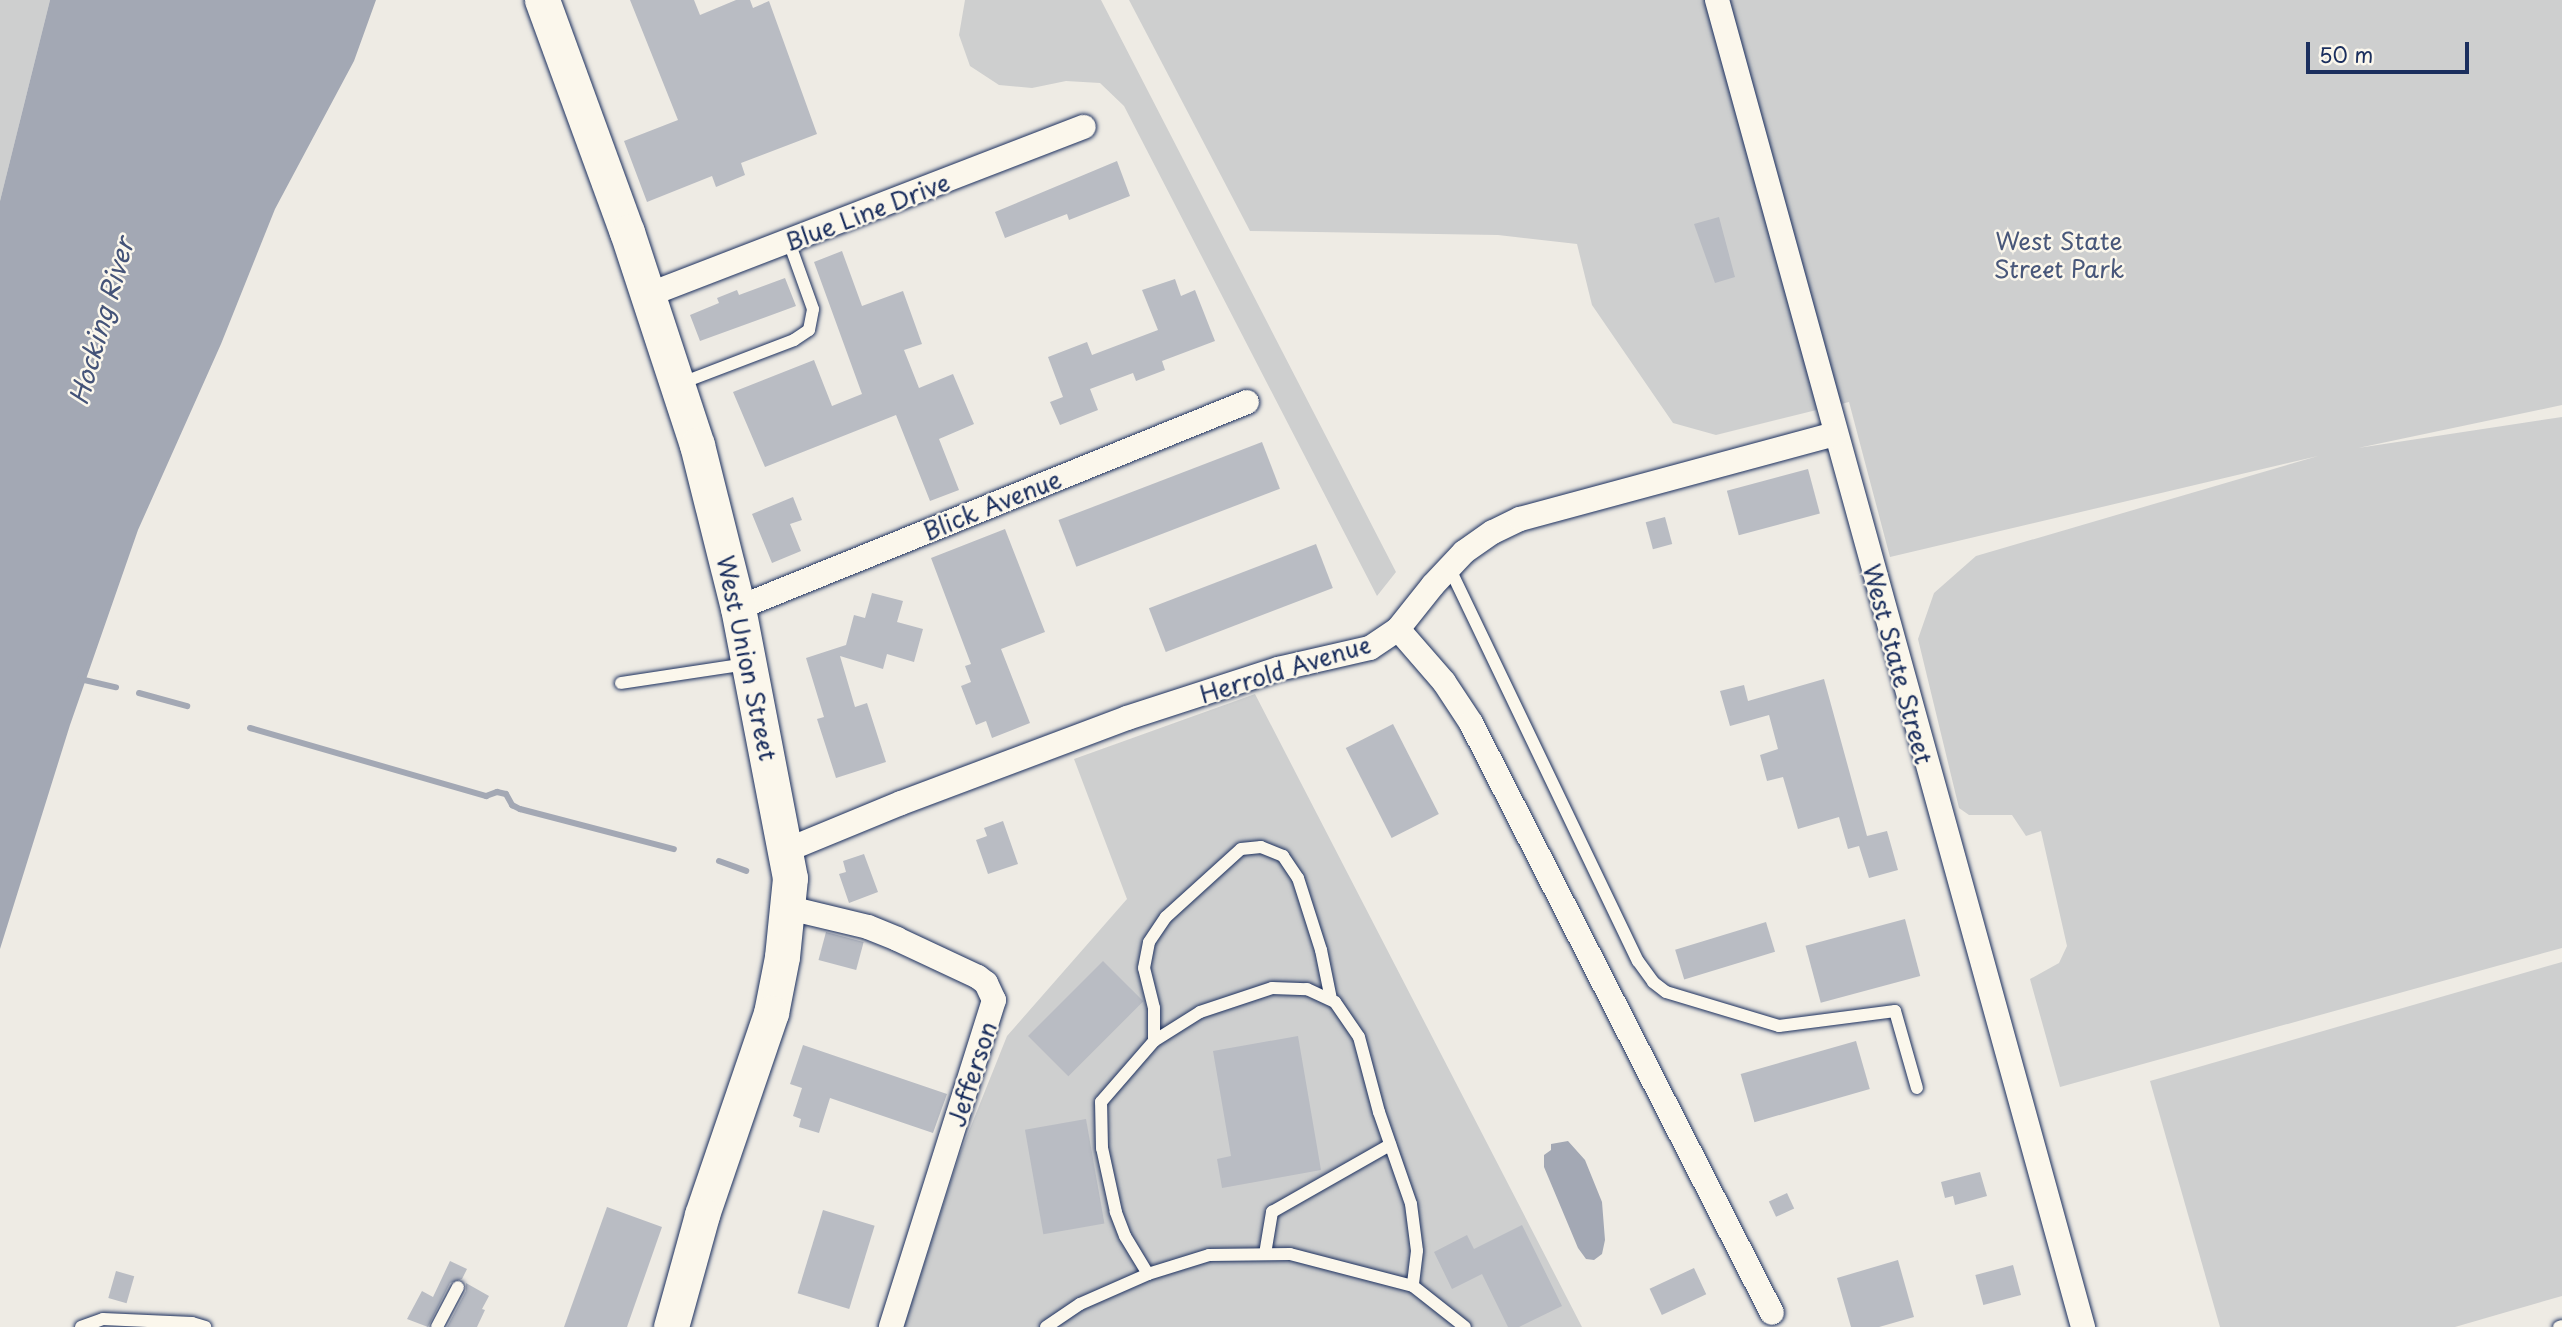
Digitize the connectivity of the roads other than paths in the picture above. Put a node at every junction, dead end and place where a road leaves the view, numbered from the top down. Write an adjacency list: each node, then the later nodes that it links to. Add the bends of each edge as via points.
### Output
1 (542, 0): 5 (main road, West Union Street)
2 (1717, 0): 8 (street, West State Street)
3 (1084, 127): 4 (street, Blue Line Drive)
4 (789, 242): 5 (street, Blue Line Drive); 6 (lane, via 813,309 809,330 794,340)
5 (648, 295): 6 (main road, West Union Street)
6 (678, 384): 10 (main road, West Union Street)
7 (1247, 402): 10 (street, Blick Avenue)
8 (1836, 434): 9 (street, Herrold Avenue, via 1520,519 1478,541); 32 (street, West State Street)
9 (1449, 567): 11 (street, Herrold Avenue); 18 (lane, via 1638,961 1653,982 1666,992 1779,1026 1895,1011)
10 (738, 608): 12 (main road, West Union Street)
11 (1398, 629): 14 (street, Herrold Avenue, via 1370,648 1285,666 1127,718); 24 (street, via 1444,682 1471,723)
12 (750, 664): 13 (lane); 14 (main road, West Union Street)
13 (621, 683)
14 (787, 850): 15 (main road, West Union Street)
15 (789, 908): 28 (main road, West Union Street, via 771,1013 702,1215); 29 (street, Jefferson, via 897,939 978,977 994,1000)
16 (1331, 999): 17 (lane, via 1307,989 1272,988 1200,1012); 17 (lane, via 1298,878 1283,856 1261,847 1241,849 1166,917 1149,942 1144,968 1154,1008); 19 (lane, via 1359,1037)
17 (1154, 1041): 21 (lane, via 1101,1102 1102,1148 1116,1212)
18 (1917, 1088)
19 (1390, 1145): 20 (lane, via 1272,1212); 22 (lane, via 1411,1204 1417,1251)
20 (1265, 1254): 21 (lane, via 1209,1255); 22 (lane, via 1290,1254)
21 (1148, 1274): 30 (lane, via 1080,1304)
22 (1413, 1286): 31 (lane)
23 (458, 1287): 27 (lane)
24 (1772, 1313)
25 (81, 1327): 26 (lane, via 103,1319)
26 (205, 1327)
27 (437, 1327)
28 (671, 1327)
29 (891, 1327)
30 (1046, 1327)
31 (1465, 1327)
32 (2083, 1327)

